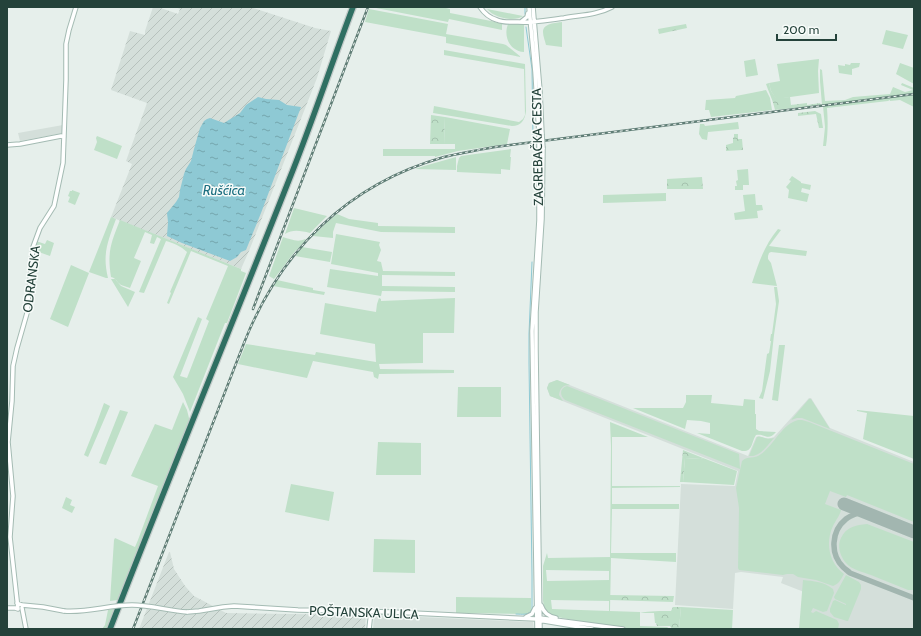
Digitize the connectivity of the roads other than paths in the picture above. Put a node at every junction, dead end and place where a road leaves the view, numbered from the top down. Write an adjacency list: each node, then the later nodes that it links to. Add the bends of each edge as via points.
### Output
1 (76, 7): 14 (main road, ODRANSKA, via 66,44)
2 (353, 7): 26 (highway, via 290,178)
3 (357, 7): 27 (highway, via 293,179)
4 (480, 7): 9 (main road, via 496,20)
5 (530, 8): 8 (main road); 10 (main road, ZAGREBAČKA CESTA)
6 (610, 8): 7 (main road, via 591,14)
7 (550, 20): 10 (main road); 11 (main road)
8 (522, 21): 9 (main road); 10 (main road)
9 (518, 22): 10 (main road)
10 (532, 22): 11 (main road); 12 (main road, ZAGREBAČKA CESTA); 13 (main road, ZAGREBAČKA CESTA)
11 (544, 22): 12 (main road)
12 (535, 32): 13 (main road, ZAGREBAČKA CESTA)
13 (541, 134): 16 (main road, ZAGREBAČKA CESTA, bridge)
14 (64, 137): 15 (main road); 18 (main road, ODRANSKA, via 64,163 54,203 33,247 27,313 13,366 8,442 13,496 10,537)
15 (7, 145)
16 (541, 148): 17 (main road, ZAGREBAČKA CESTA, via 542,218 536,312); 17 (main road, ZAGREBAČKA CESTA, via 532,351)
17 (538, 599): 21 (main road, via 533,613); 22 (main road); 24 (main road, via 546,614)
18 (19, 607): 19 (main road, POŠTANSKA ULICA); 20 (main road, POŠTANSKA ULICA, bridge, via 81,611 131,605 199,612 234,606); 25 (main road, ODRANSKA)
19 (7, 608)
20 (371, 612): 21 (main road, POŠTANSKA ULICA); 28 (main road)
21 (521, 618): 22 (main road, POŠTANSKA ULICA)
22 (539, 619): 23 (main road); 24 (main road); 29 (main road); 30 (main road)
23 (552, 622): 30 (main road, via 545,624); 31 (main road)
24 (564, 622): 32 (main road)
25 (26, 629)
26 (110, 629)
27 (114, 629)
28 (369, 629)
29 (537, 629)
30 (541, 629)
31 (592, 629)
32 (623, 629)

